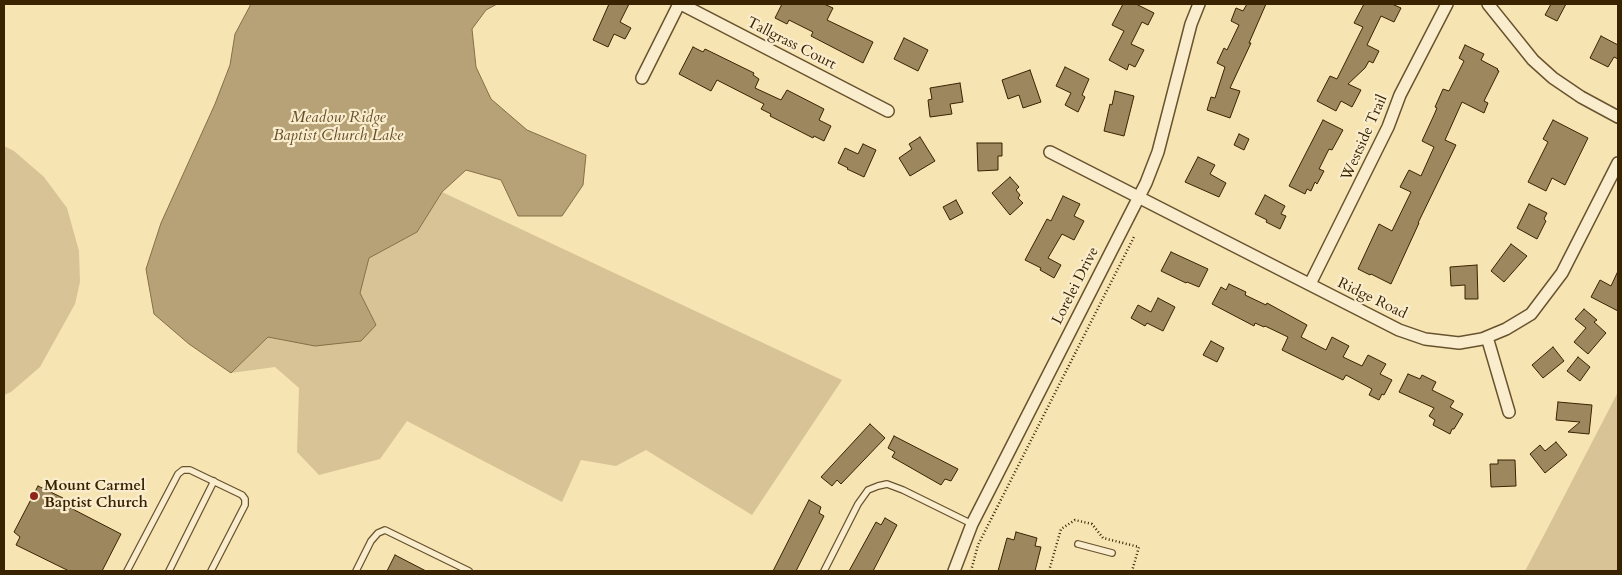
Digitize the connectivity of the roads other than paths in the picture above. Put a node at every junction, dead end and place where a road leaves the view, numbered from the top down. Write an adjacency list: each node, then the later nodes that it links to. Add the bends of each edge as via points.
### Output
1 (680, 4): 5 (street); 6 (street, Tallgrass Court)
2 (1199, 4): 10 (street, Lorelei Drive, via 1158,152)
3 (1447, 4): 11 (street, Westside Trail)
4 (1488, 4): 7 (street, via 1533,60 1581,97)
5 (642, 78)
6 (888, 111)
7 (1618, 117)
8 (1050, 152): 10 (street, Ridge Road)
9 (1618, 163): 12 (street, Ridge Road, via 1562,273 1548,293 1531,314)
10 (1138, 197): 11 (street, Ridge Road); 15 (street, Lorelei Drive)
11 (1310, 284): 12 (street, Ridge Road, via 1399,330 1425,339 1459,344)
12 (1487, 337): 13 (street)
13 (1509, 412)
14 (214, 481): 18 (lane, via 190,470 178,474); 19 (lane); 20 (lane, via 242,495 245,505)
15 (972, 524): 23 (lane, via 903,490 887,484 878,486 868,490 858,504); 24 (street, Lorelei Drive)
16 (1078, 544): 17 (lane)
17 (1112, 553)
18 (127, 571)
19 (169, 571)
20 (211, 571)
21 (356, 571): 22 (lane, via 371,541 385,530)
22 (469, 571)
23 (824, 571)
24 (954, 571)

